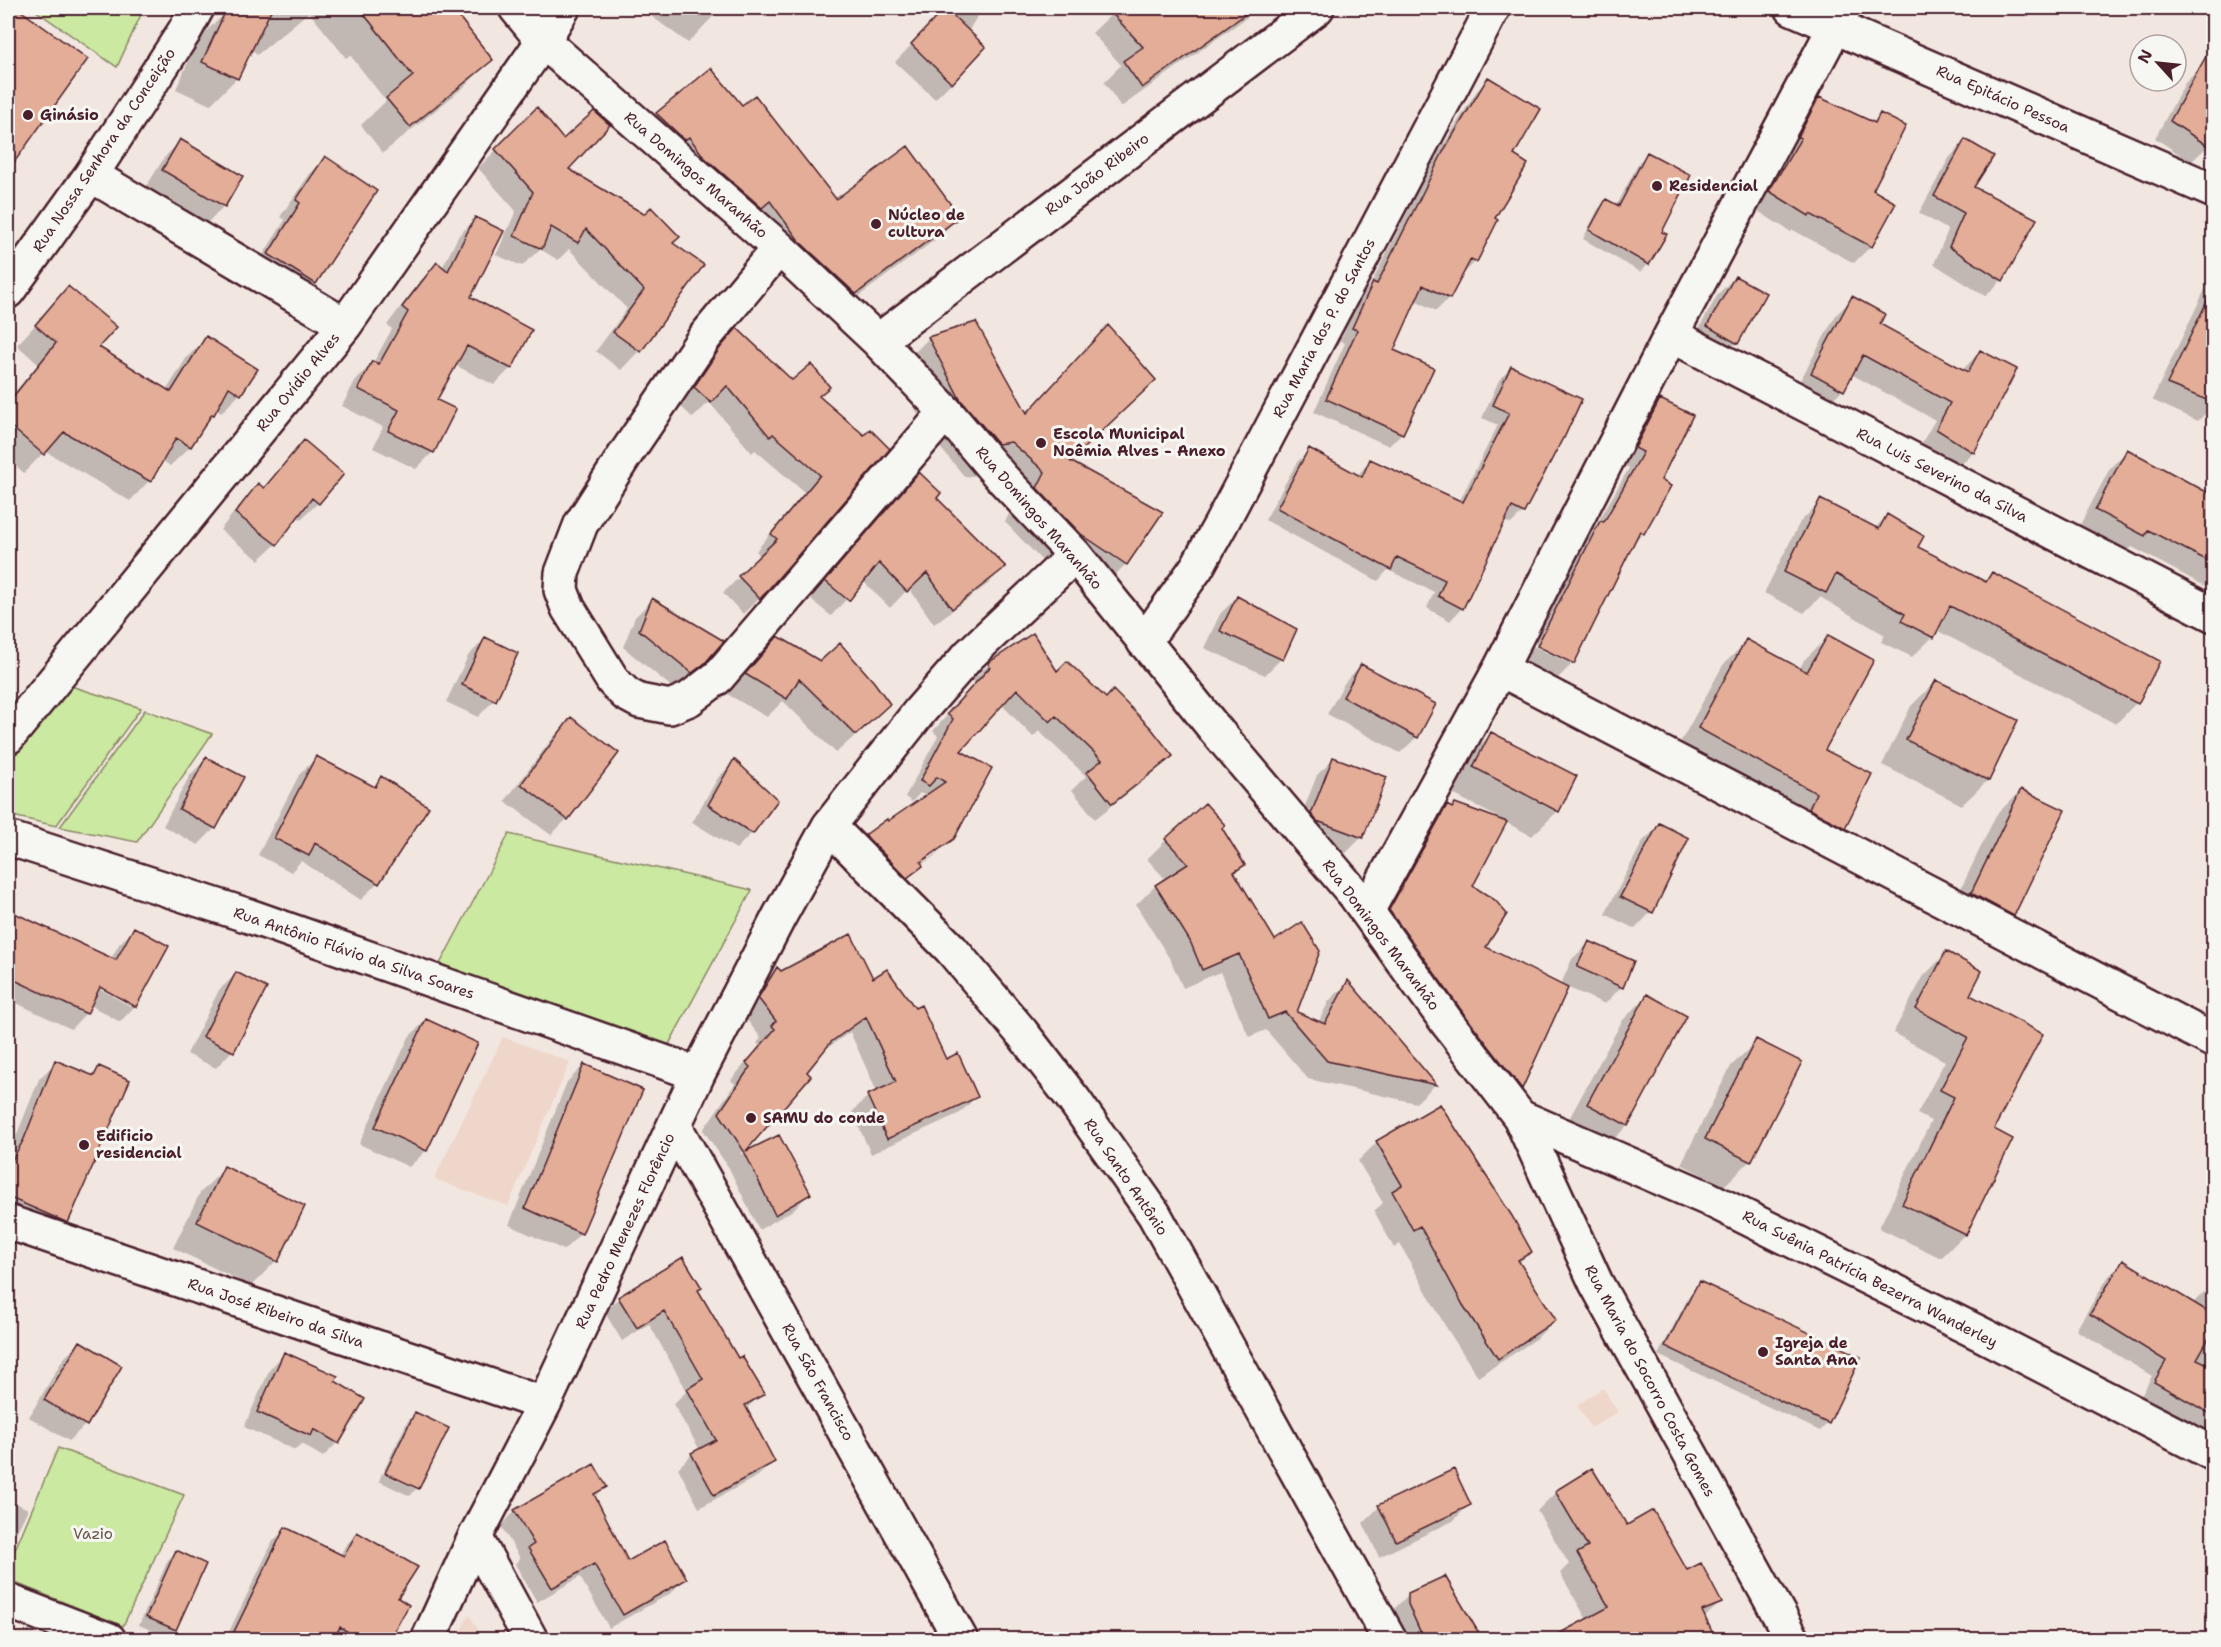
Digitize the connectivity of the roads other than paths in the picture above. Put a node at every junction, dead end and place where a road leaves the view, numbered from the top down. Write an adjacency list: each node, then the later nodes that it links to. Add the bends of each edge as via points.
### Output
1 (197, 8): 9 (street, Rua Nossa Senhora da Conceição)
2 (516, 8): 8 (street, Rua Domingos Maranhão)
3 (563, 8): 8 (street, Rua Ovídio Alves)
4 (1317, 8): 15 (street, Rua João Ribeiro)
5 (1493, 8): 19 (street, Rua Maria dos P. do Santos, via 1214,538)
6 (1792, 8): 7 (street, Rua Epitácio Pessoa)
7 (1839, 16): 10 (street, Rua Epitácio Pessoa); 14 (street)
8 (543, 40): 11 (street, Rua Domingos Maranhão); 13 (street, Rua Ovídio Alves)
9 (91, 175): 12 (street, Rua Nossa Senhora da Conceição); 13 (street)
10 (2214, 190)
11 (779, 248): 15 (street, Rua Domingos Maranhão); 16 (street, via 705,337 625,455 581,524 562,573 561,590 568,608 613,681 626,694 639,701 670,707 689,699 718,677)
12 (8, 291)
13 (345, 325): 21 (street, Rua Ovídio Alves)
14 (1671, 335): 18 (street, Rua Luis Severino da Silva); 20 (street)
15 (878, 341): 16 (street, Rua Domingos Maranhão)
16 (946, 412): 17 (street, Rua Domingos Maranhão)
17 (1075, 555): 19 (street, Rua Domingos Maranhão); 22 (street, Rua Pedro Menezes Florêncio, via 969,655)
18 (2214, 615)
19 (1144, 642): 24 (street, Rua Domingos Maranhão)
20 (1500, 669): 24 (street); 25 (street)
21 (8, 737)
22 (829, 826): 26 (street, Rua Pedro Menezes Florêncio); 38 (street, Rua Santo Antônio, via 951,949 1008,1016 1074,1100 1147,1204)
23 (8, 838): 26 (street, Rua Antônio Flávio da Silva Soares, via 249,916)
24 (1367, 911): 27 (street, Rua Domingos Maranhão)
25 (2214, 1041)
26 (699, 1074): 28 (street, Rua Pedro Menezes Florêncio)
27 (1520, 1117): 31 (street, Rua Suênia Patrícia Bezerra Wanderley, via 1709,1198); 39 (street, Rua Maria do Socorro Costa Gomes, via 1596,1283)
28 (674, 1125): 30 (street, Rua Pedro Menezes Florêncio); 37 (street, Rua São Francisco)
29 (8, 1222): 30 (street, Rua José Ribeiro da Silva)
30 (544, 1404): 32 (street, Rua Pedro Menezes Florêncio)
31 (2214, 1454)
32 (475, 1537): 35 (street, Rua Pedro Menezes Florêncio); 36 (street)
33 (8, 1601): 34 (street)
34 (109, 1640)
35 (428, 1640)
36 (531, 1640)
37 (961, 1640)
38 (1390, 1640)
39 (1793, 1640)

